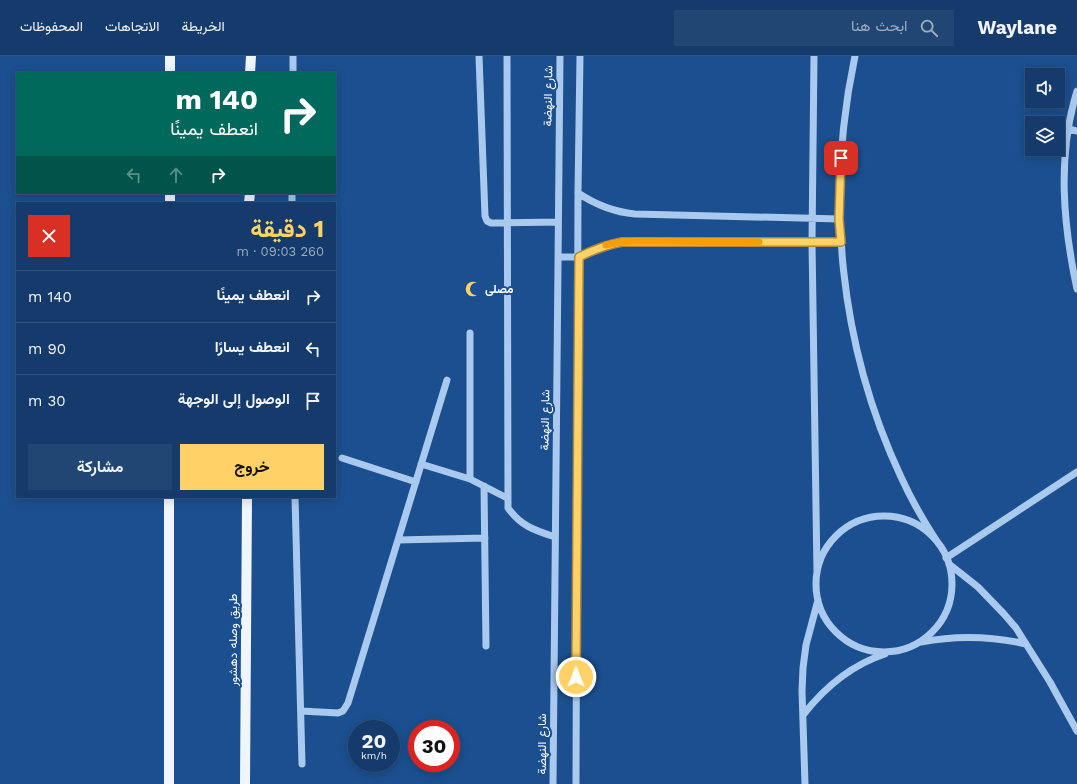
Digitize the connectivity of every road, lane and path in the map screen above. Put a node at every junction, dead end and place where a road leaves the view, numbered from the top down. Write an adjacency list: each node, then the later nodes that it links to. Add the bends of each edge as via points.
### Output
1 (170, 56): 10 (main road)
2 (251, 56): 11 (main road)
3 (293, 56): 12 (street)
4 (479, 56): 20 (street, via 485,216 491,223)
5 (507, 56): 20 (street)
6 (560, 56): 19 (street, شارع النهضة)
7 (580, 56): 16 (street)
8 (814, 56): 17 (street)
9 (855, 56): 18 (street, via 844,121)
10 (170, 72)
11 (250, 72)
12 (293, 72)
13 (1077, 91): 14 (street)
14 (1069, 129): 15 (street); 25 (street, via 1064,168 1064,199 1070,256)
15 (1077, 131)
16 (578, 193): 17 (street, via 599,206 623,213); 24 (street)
17 (812, 219): 18 (street); 21 (street)
18 (839, 219): 22 (street)
19 (558, 222): 20 (street); 23 (street, شارع النهضة)
20 (508, 223): 37 (street)
21 (812, 242): 22 (street); 24 (street, via 622,242 592,250); 43 (street)
22 (841, 242): 41 (street, via 854,339 874,413 901,477)
23 (558, 257): 24 (street); 38 (street, شارع النهضة)
24 (579, 257): 50 (street)
25 (1077, 289)
26 (470, 333): 31 (street)
27 (447, 380): 29 (street)
28 (342, 458): 32 (street)
29 (421, 464): 31 (street); 32 (street)
30 (1077, 472): 42 (street)
31 (470, 479): 33 (street)
32 (416, 482): 40 (street)
33 (484, 486): 37 (street); 39 (street)
34 (169, 498): 55 (main road)
35 (247, 498): 56 (main road, طريق وصله دهشور)
36 (295, 498): 51 (street)
37 (507, 498): 38 (street, via 508,508 519,521 532,529)
38 (555, 537): 49 (street, شارع النهضة)
39 (485, 538): 40 (street); 47 (street)
40 (398, 540): 51 (street, via 348,703 343,711 338,713)
41 (936, 540): 42 (street); 43 (street, via 916,524 904,520 891,517 865,519 853,523 833,539 820,561)
42 (948, 561): 45 (street, via 952,579 948,608 932,633); 46 (street, via 992,600)
43 (817, 573): 44 (street)
44 (818, 599): 48 (street, via 827,622 845,640 867,650); 52 (street, via 806,645 802,684)
45 (920, 642): 46 (street, via 981,637); 48 (street)
46 (1026, 644): 53 (street)
47 (486, 646)
48 (892, 652): 52 (street, via 862,663 835,680)
49 (554, 676): 50 (street); 57 (street, شارع النهضة)
50 (576, 677): 58 (street)
51 (301, 711): 54 (street)
52 (803, 715): 59 (street)
53 (1077, 731)
54 (302, 764)
55 (169, 784)
56 (245, 784)
57 (553, 784)
58 (576, 784)
59 (804, 784)

